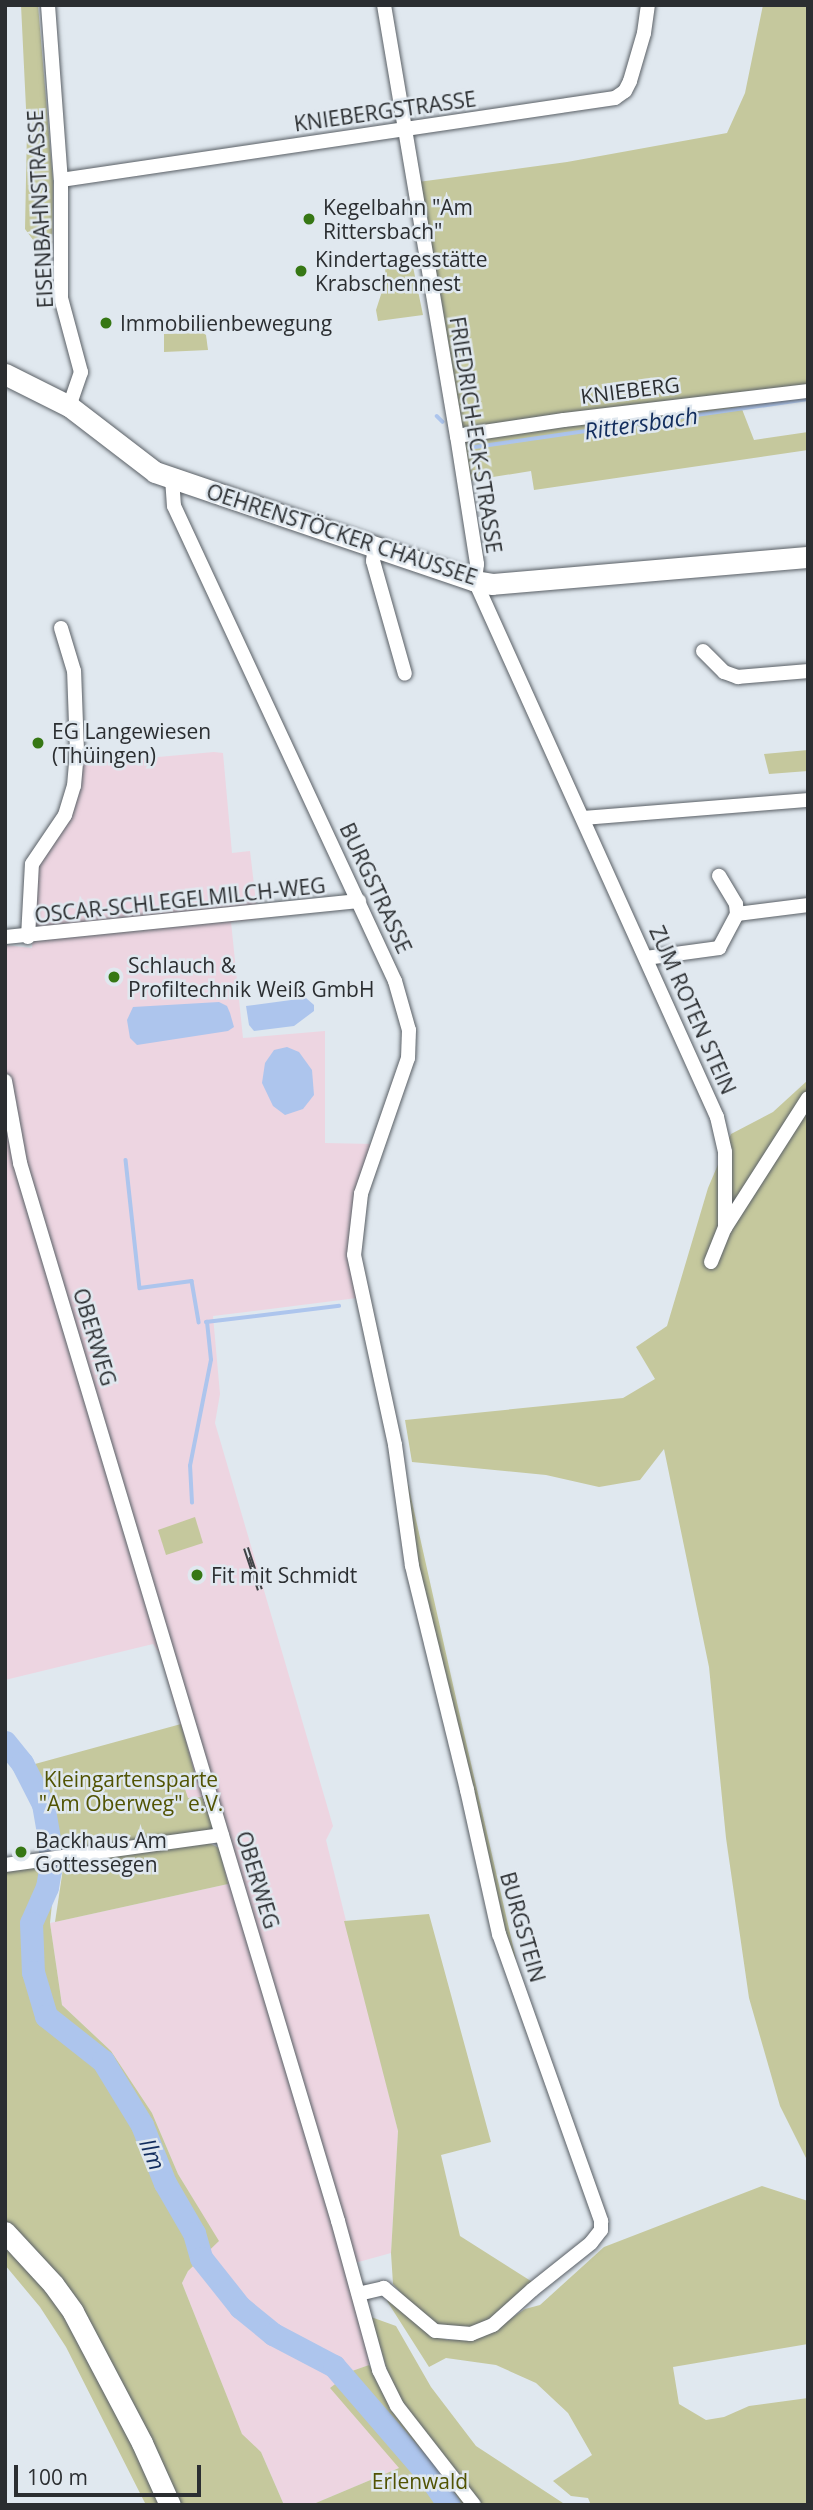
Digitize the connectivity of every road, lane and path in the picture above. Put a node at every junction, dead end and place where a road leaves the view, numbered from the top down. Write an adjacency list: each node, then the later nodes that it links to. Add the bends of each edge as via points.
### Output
1 (48, 5): 5 (street, EISENBAHNSTRASSE)
2 (384, 5): 4 (street, FRIEDRICH-ECK-STRASSE)
3 (648, 5): 4 (street, KNIEBERGSTRASSE, via 630,81 625,92 615,98)
4 (403, 129): 5 (street, KNIEBERGSTRASSE); 9 (street, FRIEDRICH-ECK-STRASSE)
5 (61, 180): 8 (street, EISENBAHNSTRASSE, via 61,298 81,372)
6 (5, 373): 8 (street, OEHRENSTÖCKER CHAUSSEE)
7 (808, 391): 9 (street, KNIEBERG)
8 (69, 406): 10 (street, OEHRENSTÖCKER CHAUSSEE, via 146,467)
9 (457, 436): 13 (street, FRIEDRICH-ECK-STRASSE, via 477,564)
10 (172, 478): 11 (street, OEHRENSTÖCKER CHAUSSEE); 21 (street, BURGSTRASSE, via 174,506)
11 (375, 545): 13 (street, OEHRENSTÖCKER CHAUSSEE); 17 (street, via 373,561)
12 (808, 556): 13 (street, OEHRENSTÖCKER CHAUSSEE, via 492,584)
13 (475, 581): 19 (street, ZUM ROTEN STEIN)
14 (61, 628): 25 (street, via 75,671 74,786 65,815 32,864)
15 (703, 651): 16 (street, via 724,672 738,677)
16 (808, 671)
17 (405, 674)
18 (808, 800): 19 (street)
19 (584, 818): 26 (street, ZUM ROTEN STEIN)
20 (719, 877): 23 (street)
21 (359, 901): 25 (street, OSCAR-SCHLEGELMILCH-WEG); 31 (street, BURGSTRASSE, via 395,981 410,1044 361,1194 354,1233)
22 (808, 905): 23 (street)
23 (737, 914): 26 (street, via 719,948)
24 (5, 937): 25 (street, OSCAR-SCHLEGELMILCH-WEG)
25 (28, 937)
26 (646, 958): 29 (street, ZUM ROTEN STEIN, via 723,1133)
27 (5, 1081): 32 (street, OBERWEG, via 20,1163)
28 (808, 1098): 29 (street, ZUM ROTEN STEIN)
29 (725, 1228): 30 (street, ZUM ROTEN STEIN)
30 (711, 1262)
31 (370, 1337): 35 (street, BURGSTEIN, via 395,1445 412,1566 499,1934 601,2230 493,2325 471,2334 435,2331 384,2288)
32 (222, 1835): 33 (street); 35 (street, OBERWEG)
33 (5, 1865)
34 (5, 2232): 36 (street, via 73,2312)
35 (359, 2294): 37 (street, OBERWEG, via 379,2371 397,2406)
36 (170, 2505)
37 (474, 2505)

